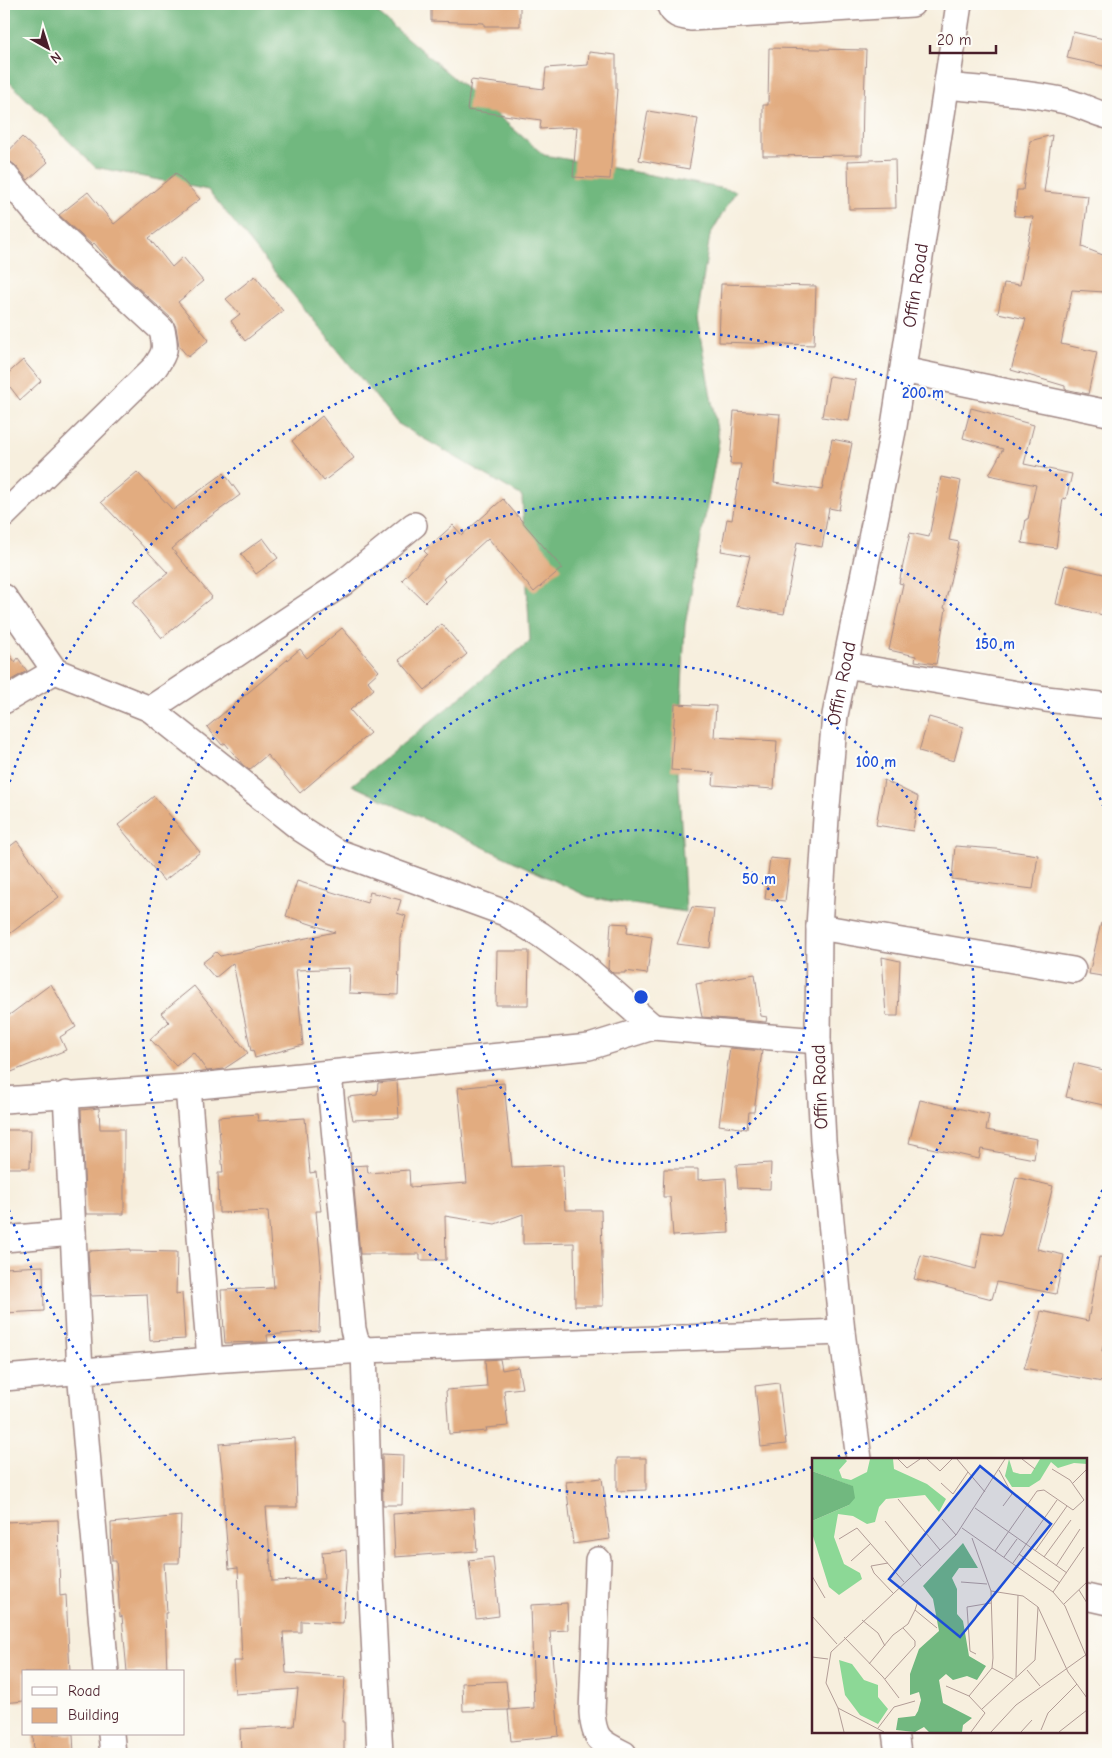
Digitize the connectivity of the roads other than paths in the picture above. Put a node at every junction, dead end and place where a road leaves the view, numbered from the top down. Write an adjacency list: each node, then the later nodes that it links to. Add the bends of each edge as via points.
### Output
1 (669, 4): 2 (street, via 677,15 691,18)
2 (912, 4)
3 (959, 4): 4 (street, Offin Road)
4 (947, 86): 5 (street, via 1064,100); 7 (street, Offin Road)
5 (1108, 116)
6 (4, 174): 9 (street, via 37,214 162,330 165,342 164,354 155,367)
7 (902, 370): 8 (street); 12 (street, Offin Road, via 894,426)
8 (1108, 414)
9 (4, 515)
10 (414, 526): 16 (street, via 343,583)
11 (4, 597): 13 (street)
12 (845, 665): 15 (street, via 1046,699); 17 (street, Offin Road, via 835,715)
13 (55, 671): 14 (street); 16 (street)
14 (4, 701)
15 (1108, 706)
16 (150, 709): 19 (street, via 301,829 335,851 505,913 580,963)
17 (819, 927): 18 (street); 20 (street, Offin Road)
18 (1073, 970)
19 (653, 1027): 20 (street); 21 (street, via 589,1047)
20 (818, 1041): 27 (street, Offin Road, via 822,1141)
21 (329, 1074): 22 (street); 28 (street, via 353,1329 356,1341)
22 (188, 1087): 23 (street); 29 (street)
23 (66, 1094): 24 (street); 25 (street)
24 (4, 1100)
25 (73, 1233): 26 (street); 30 (street)
26 (4, 1239)
27 (842, 1332): 28 (street); 32 (street, Offin Road)
28 (364, 1350): 29 (street); 40 (street)
29 (210, 1360): 30 (street)
30 (80, 1371): 31 (street); 36 (street)
31 (4, 1378)
32 (859, 1458)
33 (598, 1560): 41 (street, via 593,1730 600,1740)
34 (1087, 1597): 35 (street)
35 (1108, 1602)
36 (106, 1670)
37 (895, 1733): 42 (street)
38 (111, 1736): 39 (street)
39 (113, 1754)
40 (380, 1754)
41 (624, 1754)
42 (898, 1754)

